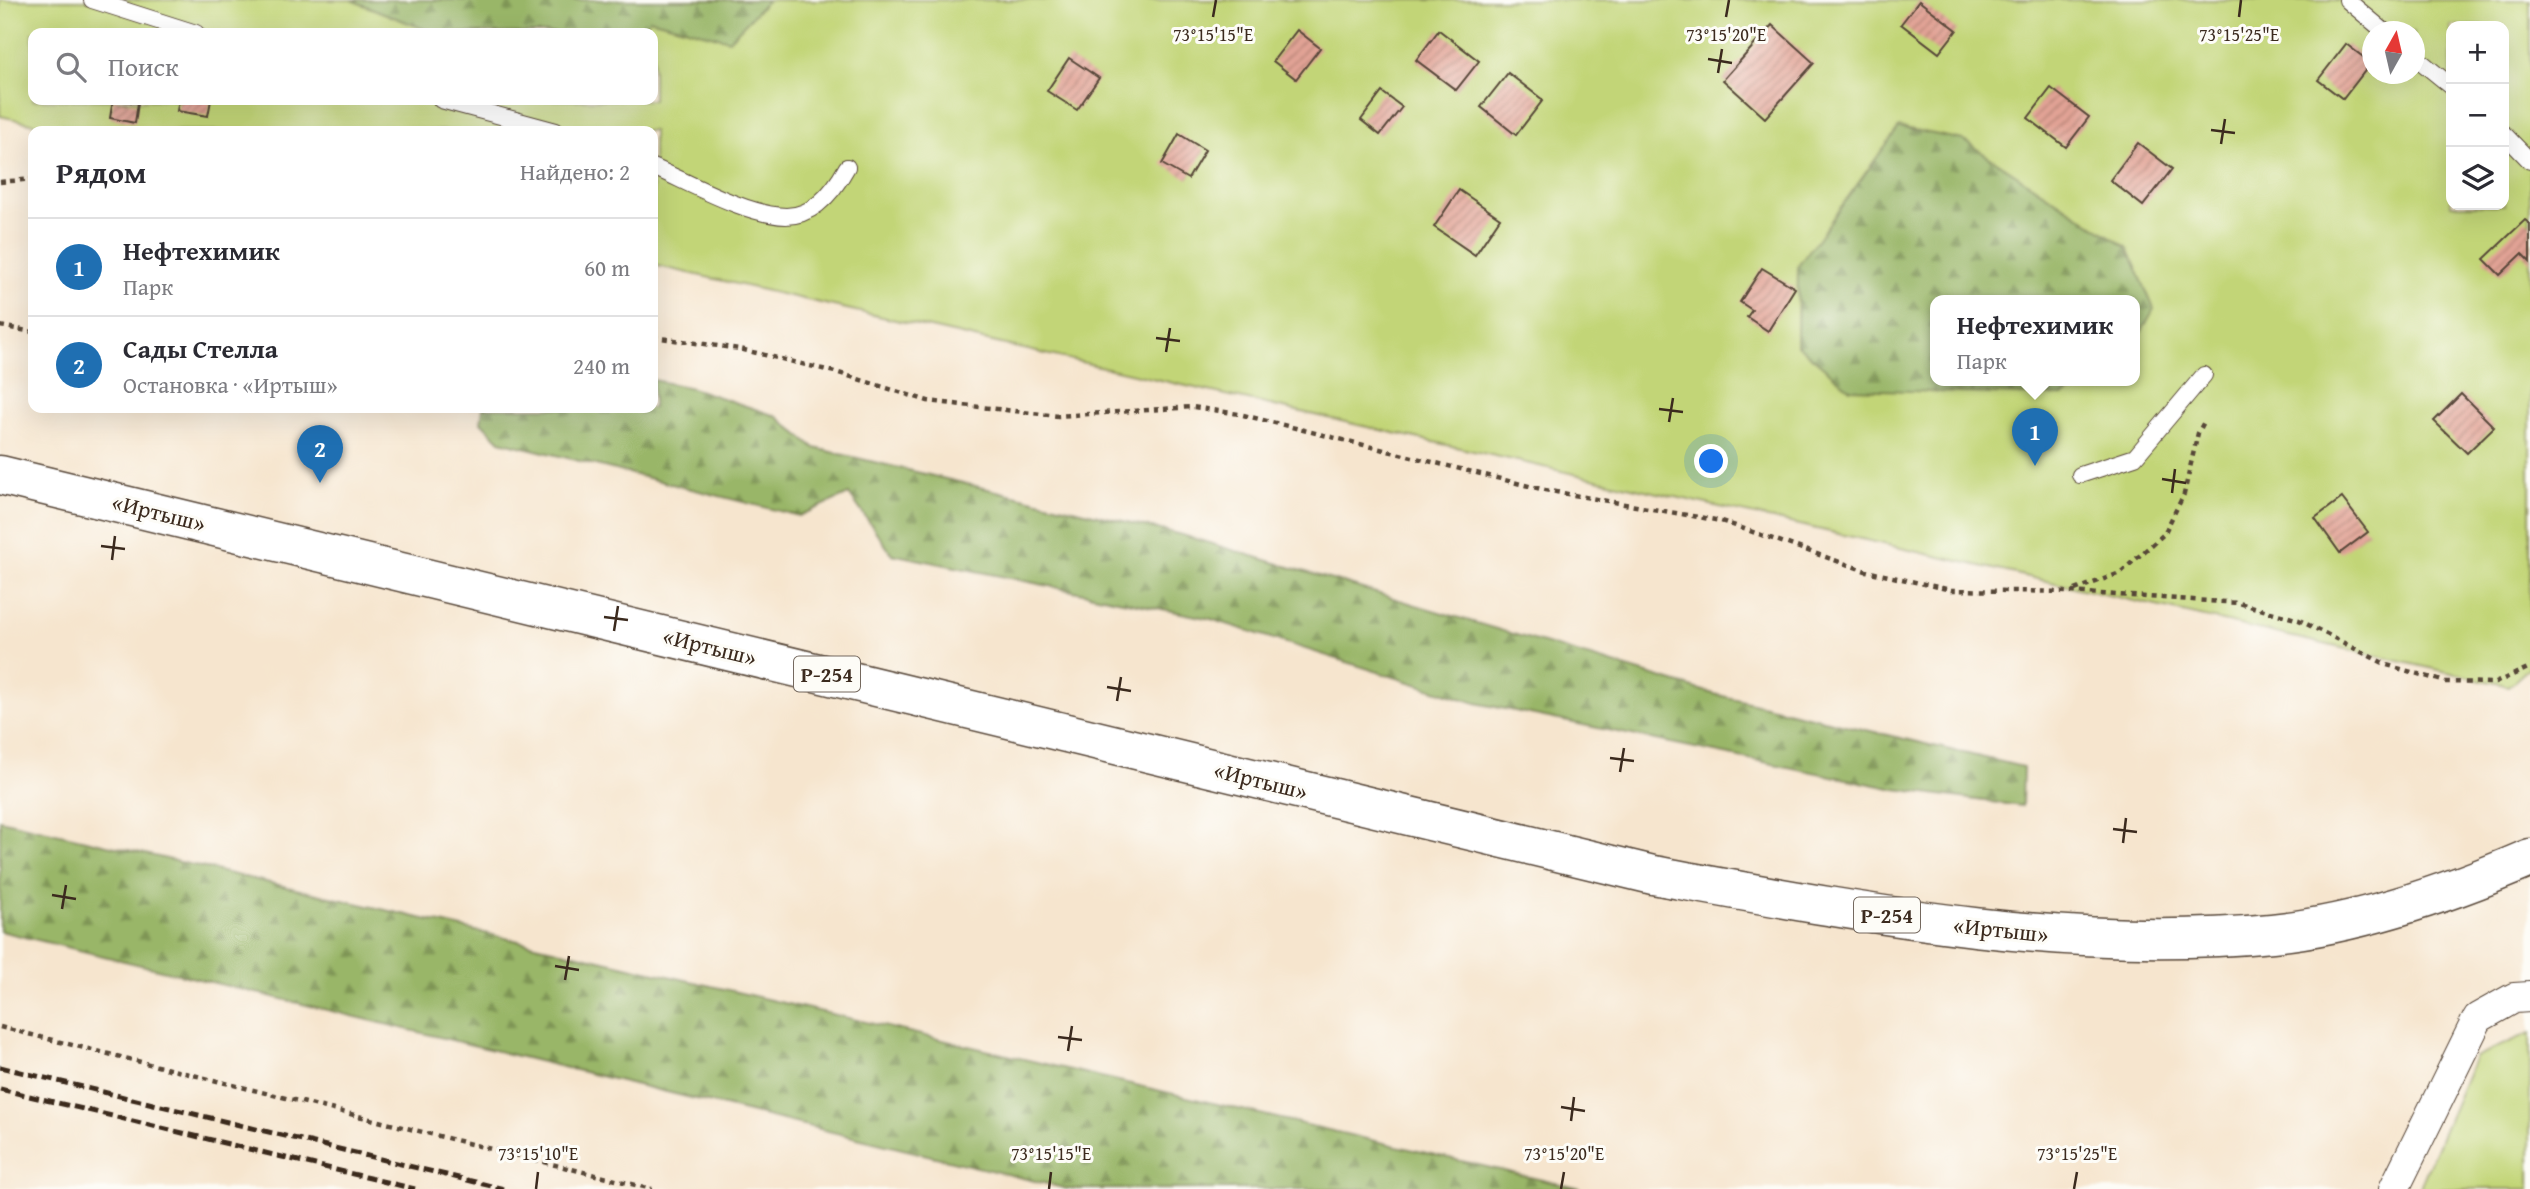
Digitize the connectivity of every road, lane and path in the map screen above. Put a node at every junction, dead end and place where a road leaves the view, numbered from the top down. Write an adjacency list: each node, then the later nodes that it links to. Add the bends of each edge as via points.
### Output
1 (92, 0): 4 (lane)
2 (2347, 0): 3 (lane)
3 (2372, 21)
4 (180, 28)
5 (2425, 65): 6 (lane)
6 (2449, 84)
7 (460, 105): 8 (lane)
8 (537, 126)
9 (2509, 139): 10 (lane)
10 (2530, 161)
11 (847, 167): 12 (lane, via 835,189 814,207 788,216 755,210)
12 (658, 169)
13 (28, 179): 14 (path)
14 (0, 182)
15 (0, 326): 16 (path)
16 (28, 331)
17 (658, 338): 22 (path, via 740,349 928,401 1059,416 1193,407 1239,414 1545,490 1721,521 1866,571 1951,590)
18 (2204, 374): 21 (lane, via 2135,457)
19 (2209, 410): 22 (path, via 2198,433 2184,494 2164,534 2120,573)
20 (0, 475): 24 (main road, «Иртыш» / Р-254, via 1653,875 1839,909 1988,929 2123,939 2273,933 2384,911)
21 (2080, 475)
22 (2071, 592): 23 (path, via 2239,603 2299,620 2387,665 2446,682 2495,683)
23 (2530, 667)
24 (2530, 858)
25 (2530, 997): 28 (street, via 2514,998 2478,1018)
26 (0, 1027): 27 (path)
27 (652, 1189)
28 (2394, 1189)

